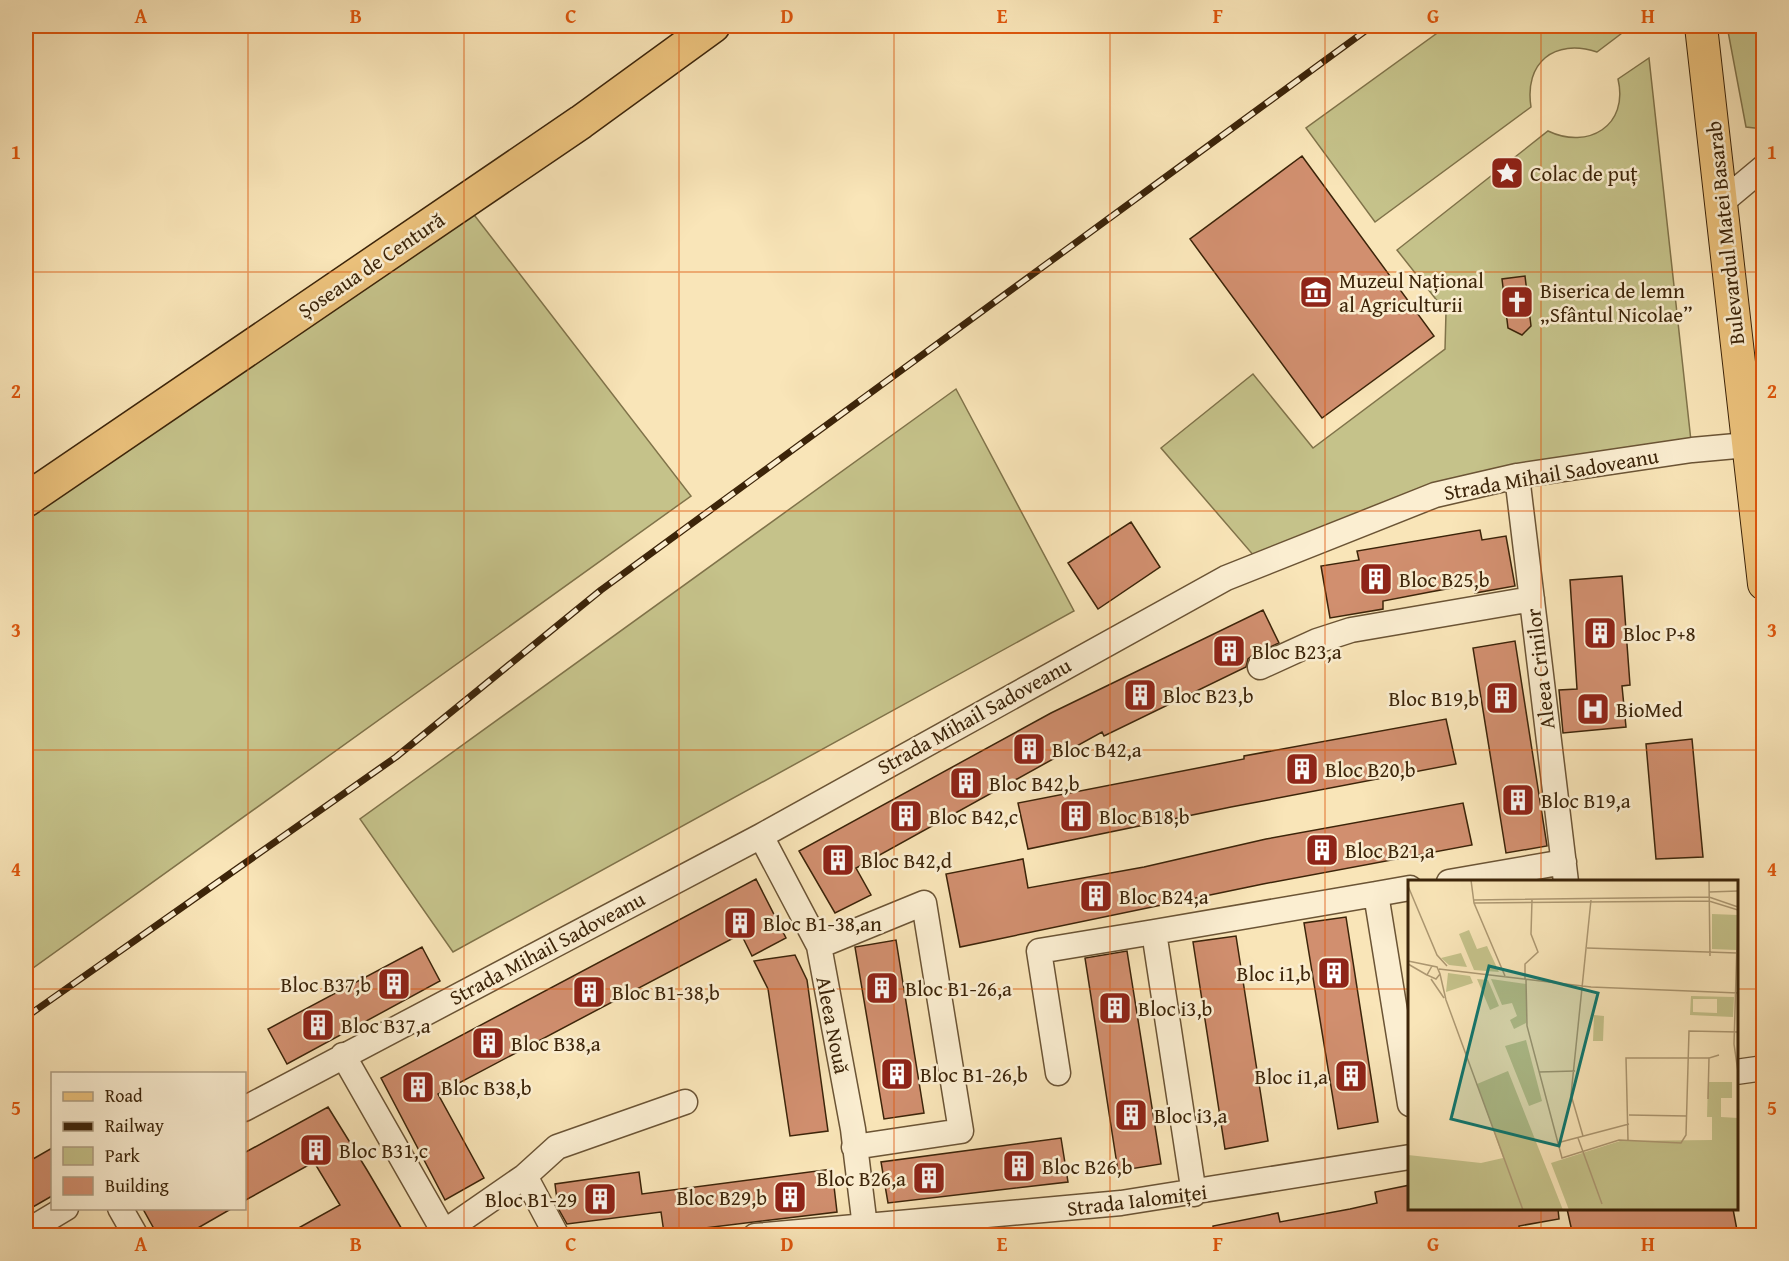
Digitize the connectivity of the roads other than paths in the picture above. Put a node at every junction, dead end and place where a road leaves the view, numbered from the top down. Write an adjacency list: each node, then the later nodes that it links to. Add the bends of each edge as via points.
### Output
1 (713, 26): 7 (highway, Șoseaua de Centură, via 581,122)
2 (1701, 26): 4 (main road, Bulevardul Matei Basarab)
3 (1764, 167): 4 (street)
4 (1722, 202): 5 (main road, Bulevardul Matei Basarab)
5 (1752, 434): 6 (street, Strada Mihail Sadoveanu, via 1692,450); 8 (main road, Bulevardul Matei Basarab)
6 (1517, 476): 9 (street, Aleea Crinilor); 11 (street, Strada Mihail Sadoveanu, via 1435,495 1226,578)
7 (26, 500)
8 (1764, 584)
9 (1532, 599): 10 (street, via 1351,630); 12 (street, Aleea Crinilor)
10 (1260, 667)
11 (761, 836): 17 (street, Aleea Nouă); 18 (street, Strada Mihail Sadoveanu)
12 (1565, 872): 13 (street, Aleea Crinilor)
13 (1472, 880)
14 (1408, 888): 15 (street)
15 (1376, 894): 16 (street); 22 (street)
16 (1154, 932): 21 (street, via 1039,951); 28 (street)
17 (819, 946): 25 (street, Aleea Nouă); 25 (street, via 924,903 961,1131)
18 (343, 1055): 24 (street, Strada Mihail Sadoveanu); 35 (street)
19 (1764, 1068): 20 (street)
20 (1738, 1072)
21 (1058, 1073)
22 (1408, 1092)
23 (685, 1102): 27 (street, via 557,1147)
24 (246, 1108)
25 (854, 1147): 32 (street, Aleea Nouă)
26 (1408, 1157): 28 (street, Strada Ialomiței)
27 (525, 1176): 35 (street); 37 (street)
28 (1194, 1194): 31 (street, Strada Ialomiței)
29 (64, 1210): 33 (street)
30 (121, 1210): 36 (street)
31 (1011, 1225): 32 (street, Strada Ialomiței)
32 (865, 1227): 34 (street, Strada Ialomiței)
33 (30, 1232)
34 (820, 1233): 38 (street, Strada Ialomiței)
35 (441, 1234)
36 (136, 1236)
37 (557, 1236)
38 (755, 1236)

